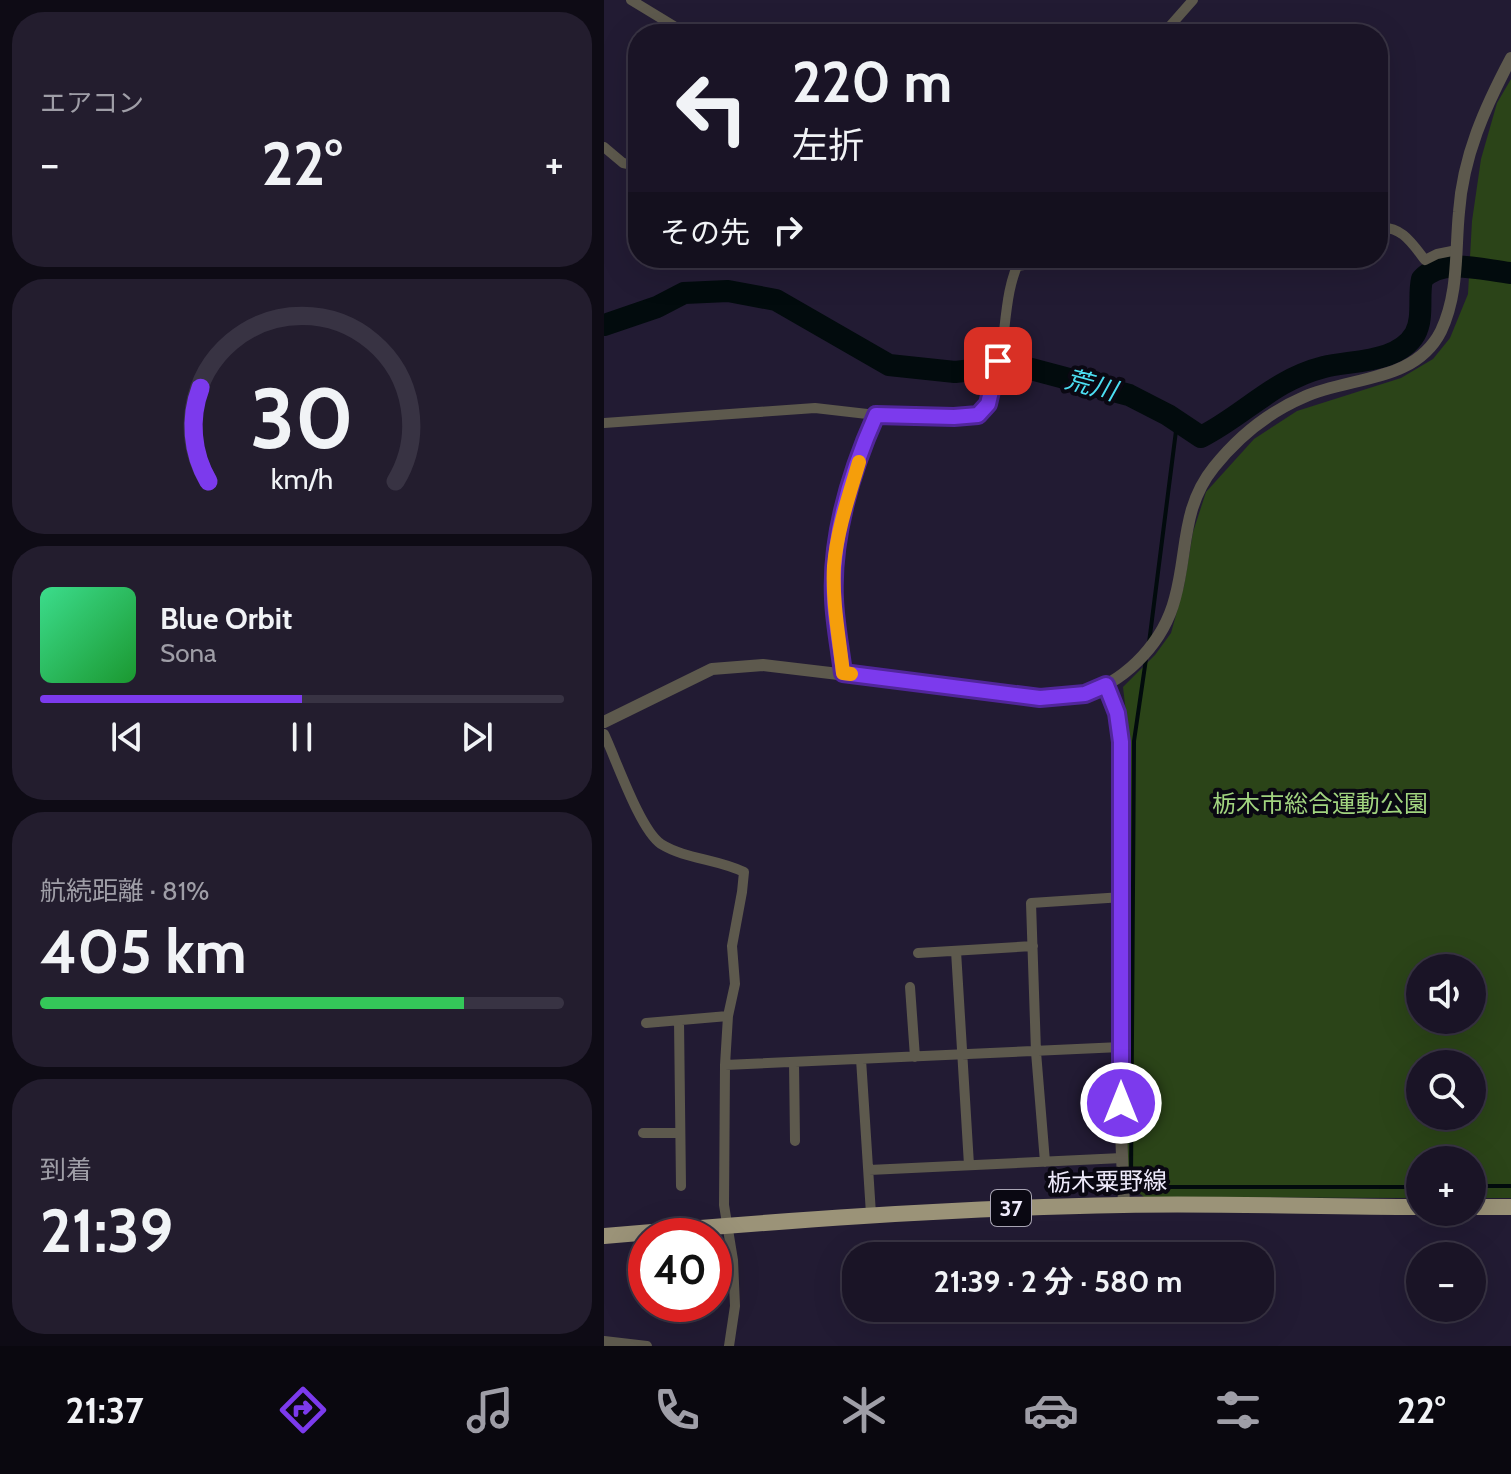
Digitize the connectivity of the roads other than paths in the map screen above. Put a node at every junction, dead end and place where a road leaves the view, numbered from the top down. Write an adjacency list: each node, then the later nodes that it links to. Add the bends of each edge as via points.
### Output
1 (631, 0): 3 (street)
2 (1193, 0): 4 (street)
3 (671, 24)
4 (1172, 24)
5 (1511, 58): 9 (street, via 1471,149)
6 (604, 147): 7 (street)
7 (628, 164)
8 (1388, 228): 9 (street, via 1406,235 1425,260)
9 (1457, 250): 14 (street, via 1451,306 1428,351 1407,366 1305,396 1271,414 1206,476 1191,507 1175,600 1166,621 1152,646)
10 (1018, 268): 11 (street, via 994,382 988,404 978,415)
11 (876, 415): 12 (street, via 815,408); 13 (street, via 842,519 834,565)
12 (604, 423)
13 (843, 673): 14 (street, via 1040,698 1085,694); 15 (street, via 763,665 712,669)
14 (1106, 685): 17 (street, via 1121,742)
15 (604, 722)
16 (604, 734): 22 (street, via 647,827 660,843 744,872)
17 (1123, 897): 18 (street, via 1031,903); 25 (street)
18 (1033, 946): 19 (street); 26 (street)
19 (956, 951): 20 (street); 27 (street)
20 (918, 953)
21 (910, 987): 28 (street)
22 (728, 1016): 23 (street); 31 (street)
23 (679, 1021): 24 (street); 33 (street)
24 (646, 1023)
25 (1121, 1047): 26 (street); 35 (street)
26 (1036, 1052): 27 (street); 36 (street)
27 (960, 1055): 28 (street); 37 (street)
28 (915, 1057): 29 (street)
29 (861, 1059): 30 (street); 38 (street)
30 (794, 1062): 31 (street); 34 (street)
31 (725, 1065): 45 (street)
32 (643, 1133): 33 (street)
33 (680, 1133): 39 (street)
34 (795, 1141)
35 (1122, 1158): 36 (street); 40 (street)
36 (1045, 1162): 37 (street)
37 (969, 1165): 38 (street)
38 (869, 1170): 44 (street)
39 (681, 1186)
40 (1124, 1205): 41 (main road, 栃木粟野線 / 37); 44 (main road, 栃木粟野線 / 37)
41 (1406, 1207)
42 (1486, 1207): 43 (main road)
43 (1511, 1207)
44 (871, 1214): 46 (main road, 栃木粟野線 / 37)
45 (727, 1218)
46 (732, 1225)
47 (628, 1234): 48 (main road, 栃木粟野線 / 37)
48 (604, 1236)
49 (732, 1253): 52 (street, via 735,1306)
50 (604, 1341): 51 (street)
51 (647, 1346)
52 (729, 1346)

